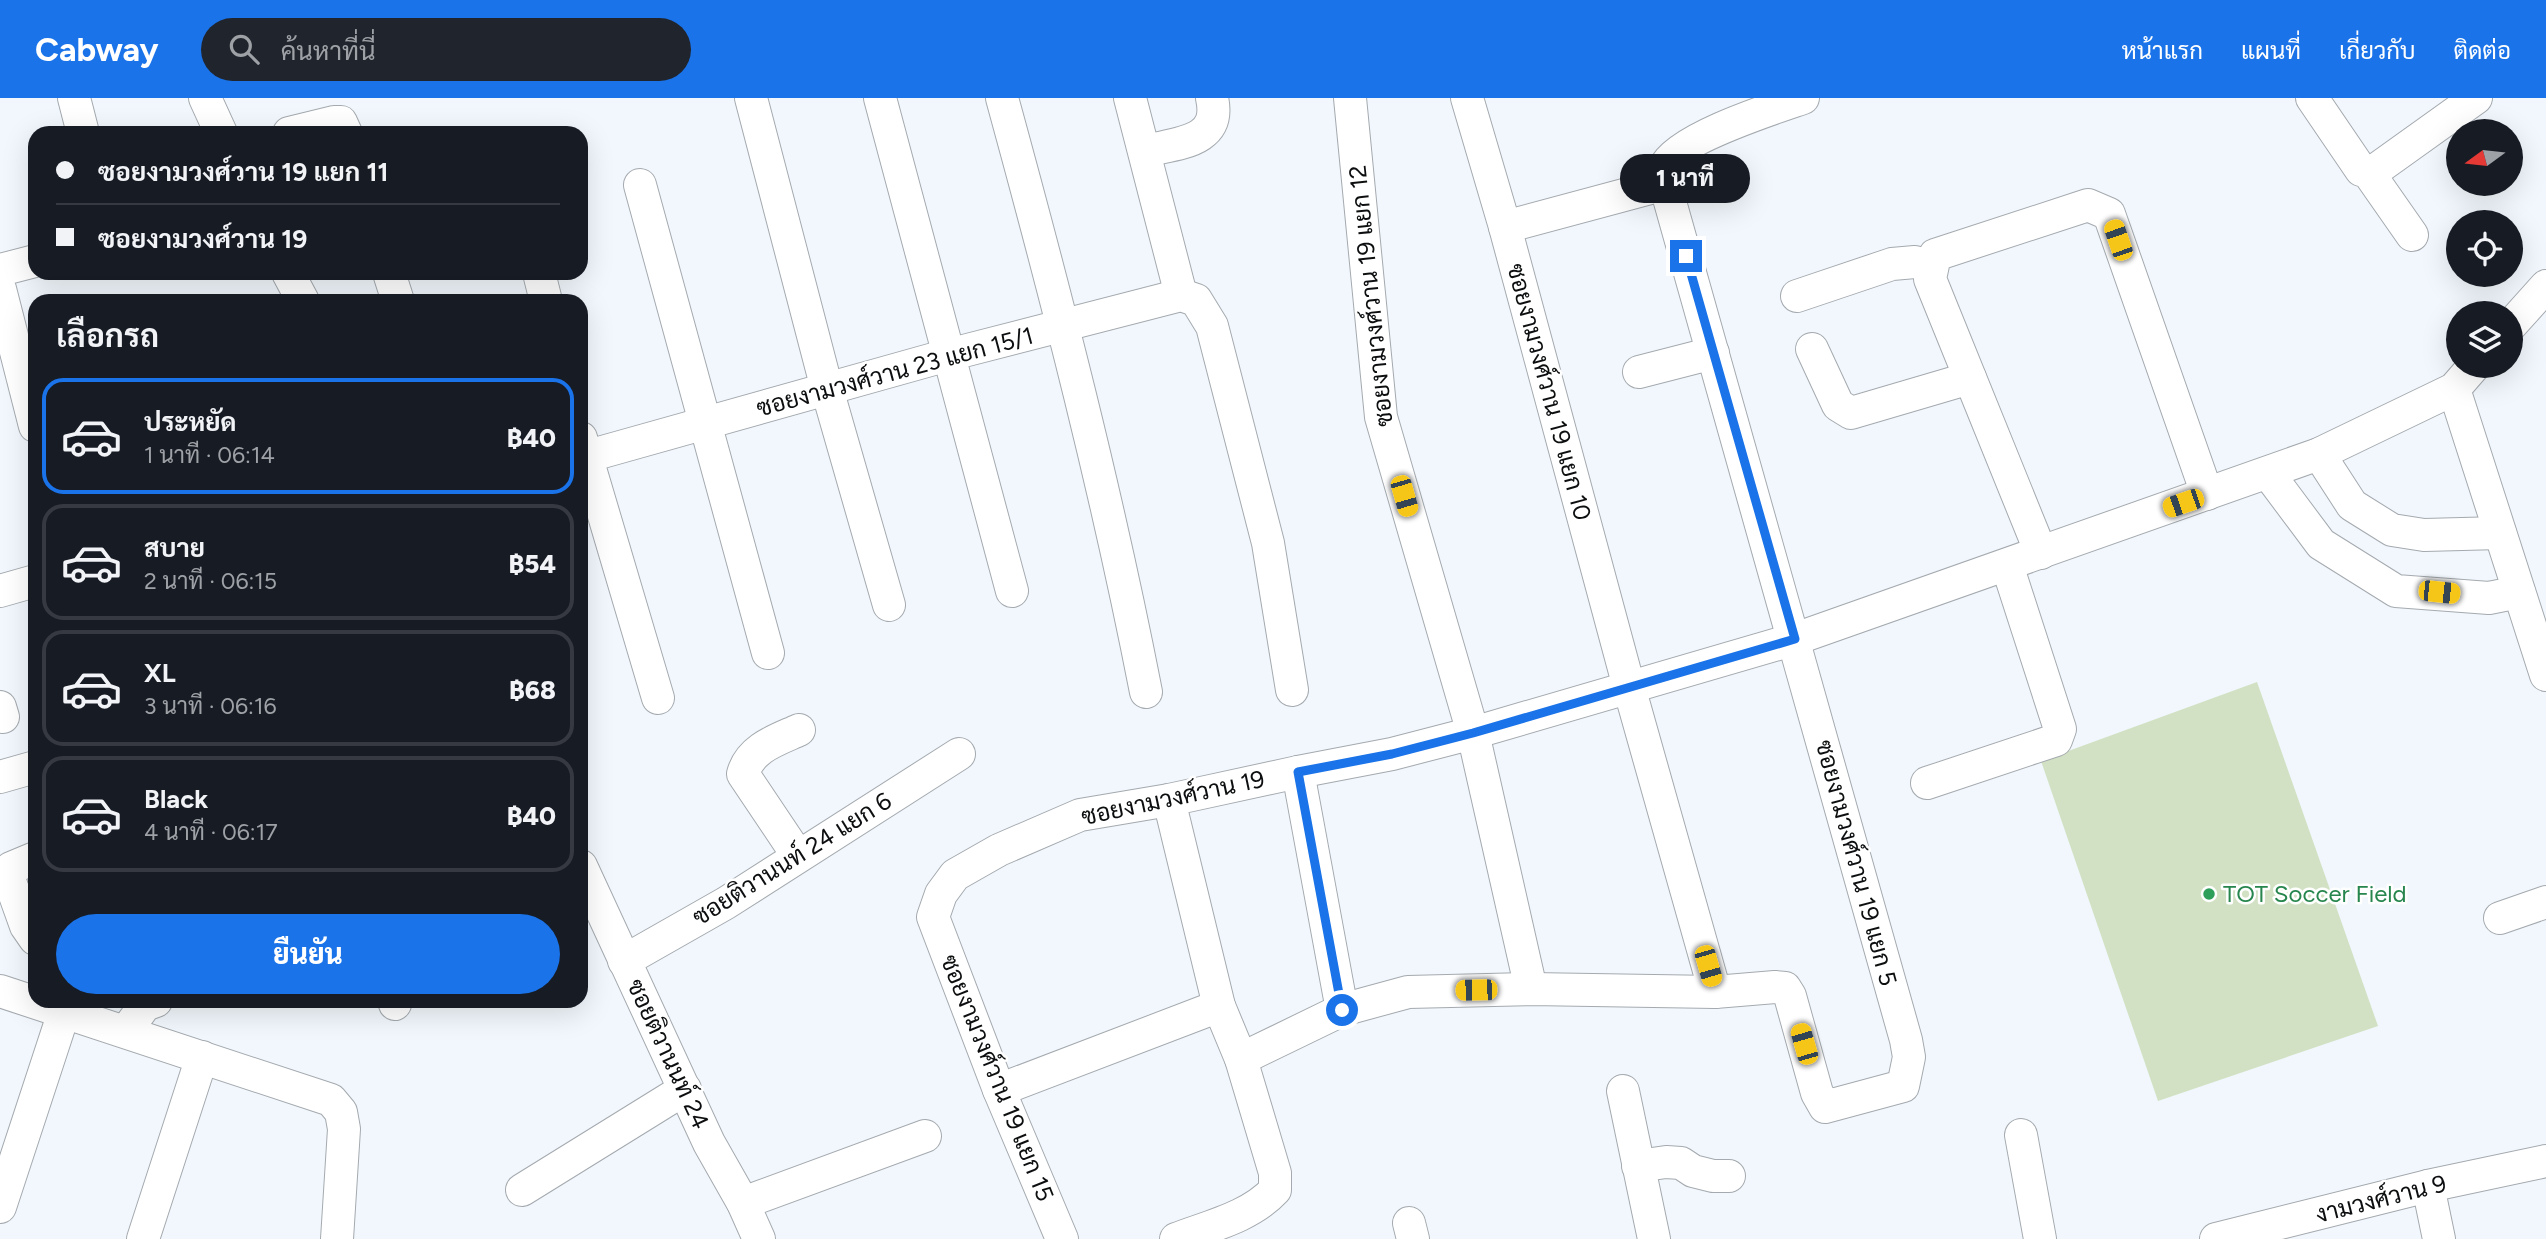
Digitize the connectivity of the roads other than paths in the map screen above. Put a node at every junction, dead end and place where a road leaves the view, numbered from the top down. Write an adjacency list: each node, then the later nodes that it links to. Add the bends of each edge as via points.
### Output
1 (74, 98): 13 (street)
2 (205, 98): 14 (street)
3 (751, 98): 39 (street)
4 (880, 98): 34 (street)
5 (1002, 98): 31 (street)
6 (1130, 98): 17 (street)
7 (1212, 98): 17 (street, via 1215,111 1201,137)
8 (1350, 98): 63 (street, ซอยงามวงศ์วาน 19 แยก 12, via 1381,417)
9 (1467, 98): 21 (street, ซอยงามวงศ์วาน 19 แยก 10)
10 (1803, 98): 19 (street, via 1726,126 1677,151 1665,167)
11 (2312, 98): 18 (street, via 2361,170)
12 (2476, 98): 18 (street)
13 (81, 126)
14 (218, 126)
15 (318, 126): 16 (street, via 334,122)
16 (343, 126)
17 (1146, 151): 29 (street)
18 (2368, 172): 22 (street)
19 (1665, 184): 21 (street); 33 (street)
20 (640, 185): 41 (street)
21 (1504, 227): 58 (street, ซอยงามวงศ์วาน 19 แยก 10)
22 (2413, 235)
23 (28, 263): 25 (street)
24 (1932, 267): 28 (street, via 1915,262 1892,264); 36 (street, via 1930,279); 46 (street, via 1935,255 2088,205 2109,214)
25 (0, 270)
26 (2546, 286): 30 (street)
27 (0, 289): 40 (street)
28 (1797, 296)
29 (1193, 303): 31 (street, ซอยงามวงศ์วาน 23 แยก 15/1); 59 (street, via 1212,326 1268,543)
30 (2523, 312)
31 (1065, 327): 34 (street, ซอยงามวงศ์วาน 23 แยก 15/1); 60 (street)
32 (1812, 349): 36 (street, via 1838,405 1851,413)
33 (1713, 353): 35 (street); 55 (street)
34 (948, 355): 39 (street, ซอยงามวงศ์วาน 23 แยก 15/1); 52 (street)
35 (1639, 372)
36 (1970, 378): 48 (street)
37 (2462, 378): 43 (street, ซอยงามวงศ์วาน 19)
38 (2464, 378): 47 (street)
39 (827, 389): 41 (street, ซอยงามวงศ์วาน 23 แยก 15/1); 54 (street)
40 (28, 399)
41 (705, 423): 42 (street, ซอยงามวงศ์วาน 23 แยก 15/1); 56 (street)
42 (588, 450)
43 (2319, 454): 45 (street, ซอยงามวงศ์วาน 19); 47 (street, via 2353,505 2392,530 2424,535)
44 (588, 467): 61 (street)
45 (2268, 473): 46 (street, ซอยงามวงศ์วาน 19); 53 (street, via 2321,544 2396,591 2490,598)
46 (2207, 494): 48 (street, ซอยงามวงศ์วาน 19)
47 (2500, 533): 53 (street)
48 (2041, 553): 49 (street, ซอยงามวงศ์วาน 19)
49 (2007, 565): 55 (street, ซอยงามวงศ์วาน 19); 68 (street, via 2060,729 2056,740)
50 (28, 583): 51 (street)
51 (0, 591)
52 (1012, 591)
53 (2519, 592): 57 (street)
54 (889, 605)
55 (1795, 639): 58 (street, ซอยงามวงศ์วาน 19); 80 (street, ซอยงามวงศ์วาน 19 แยก 5, via 1906,1040 1909,1056 1903,1087 1825,1107 1785,988)
56 (768, 653)
57 (2546, 675)
58 (1629, 687): 63 (street, ซอยงามวงศ์วาน 19); 80 (street, ซอยงามวงศ์วาน 19 แยก 10)
59 (1292, 690)
60 (1146, 692)
61 (658, 698)
62 (799, 730): 70 (street, via 762,748 747,762 743,774)
63 (1473, 733): 66 (street, ซอยงามวงศ์วาน 19); 78 (street, ซอยงามวงศ์วาน 19 แยก 12)
64 (959, 754): 70 (street, ซอยติวานนท์ 24 แยก 6)
65 (28, 769): 67 (street)
66 (1298, 772): 69 (street, ซอยงามวงศ์วาน 19); 85 (street)
67 (0, 777)
68 (1927, 783)
69 (1169, 800): 75 (street, ซอยงามวงศ์วาน 19, via 1080,815 999,850 955,875 941,894); 82 (street)
70 (798, 856): 77 (street, ซอยติวานนท์ 24 แยก 6)
71 (28, 861): 74 (street, via 7,873)
72 (588, 881): 77 (street, ซอยติวานนท์ 24)
73 (2546, 902): 76 (street)
74 (27, 905)
75 (933, 917): 91 (street, ซอยงามวงศ์วาน 19 แยก 15)
76 (2500, 918)
77 (624, 961): 90 (street, ซอยติวานนท์ 24)
78 (1531, 989): 80 (street); 85 (street, via 1408,992)
79 (0, 991): 81 (street)
80 (1715, 992)
81 (28, 1000)
82 (1219, 1006): 89 (street); 91 (street)
83 (52, 1008): 86 (street)
84 (143, 1008): 87 (street)
85 (1342, 1010): 89 (street)
86 (64, 1012): 87 (street); 101 (street)
87 (126, 1031): 88 (street)
88 (202, 1057): 103 (street); 104 (street, via 331,1100 341,1112 344,1129)
89 (1241, 1059): 107 (street, via 1275,1172 1275,1190 1245,1213)
90 (685, 1089): 99 (street); 100 (street, ซอยติวานนท์ 24)
91 (999, 1090): 106 (street, ซอยงามวงศ์วาน 19 แยก 15)
92 (1623, 1091): 96 (street)
93 (2021, 1135): 109 (street)
94 (925, 1136): 100 (street)
95 (2546, 1161): 98 (street, งามวงศ์วาน 9)
96 (1638, 1166): 97 (street, via 1681,1163 1693,1171); 108 (street)
97 (1729, 1176)
98 (2428, 1186): 102 (street, งามวงศ์วาน 9); 110 (street)
99 (522, 1190)
100 (743, 1203): 105 (street, ซอยติวานนท์ 24)
101 (0, 1207)
102 (2231, 1237)
103 (143, 1239)
104 (337, 1239)
105 (759, 1239)
106 (1062, 1239)
107 (1176, 1239)
108 (1654, 1239)
109 (2040, 1239)
110 (2439, 1239)

